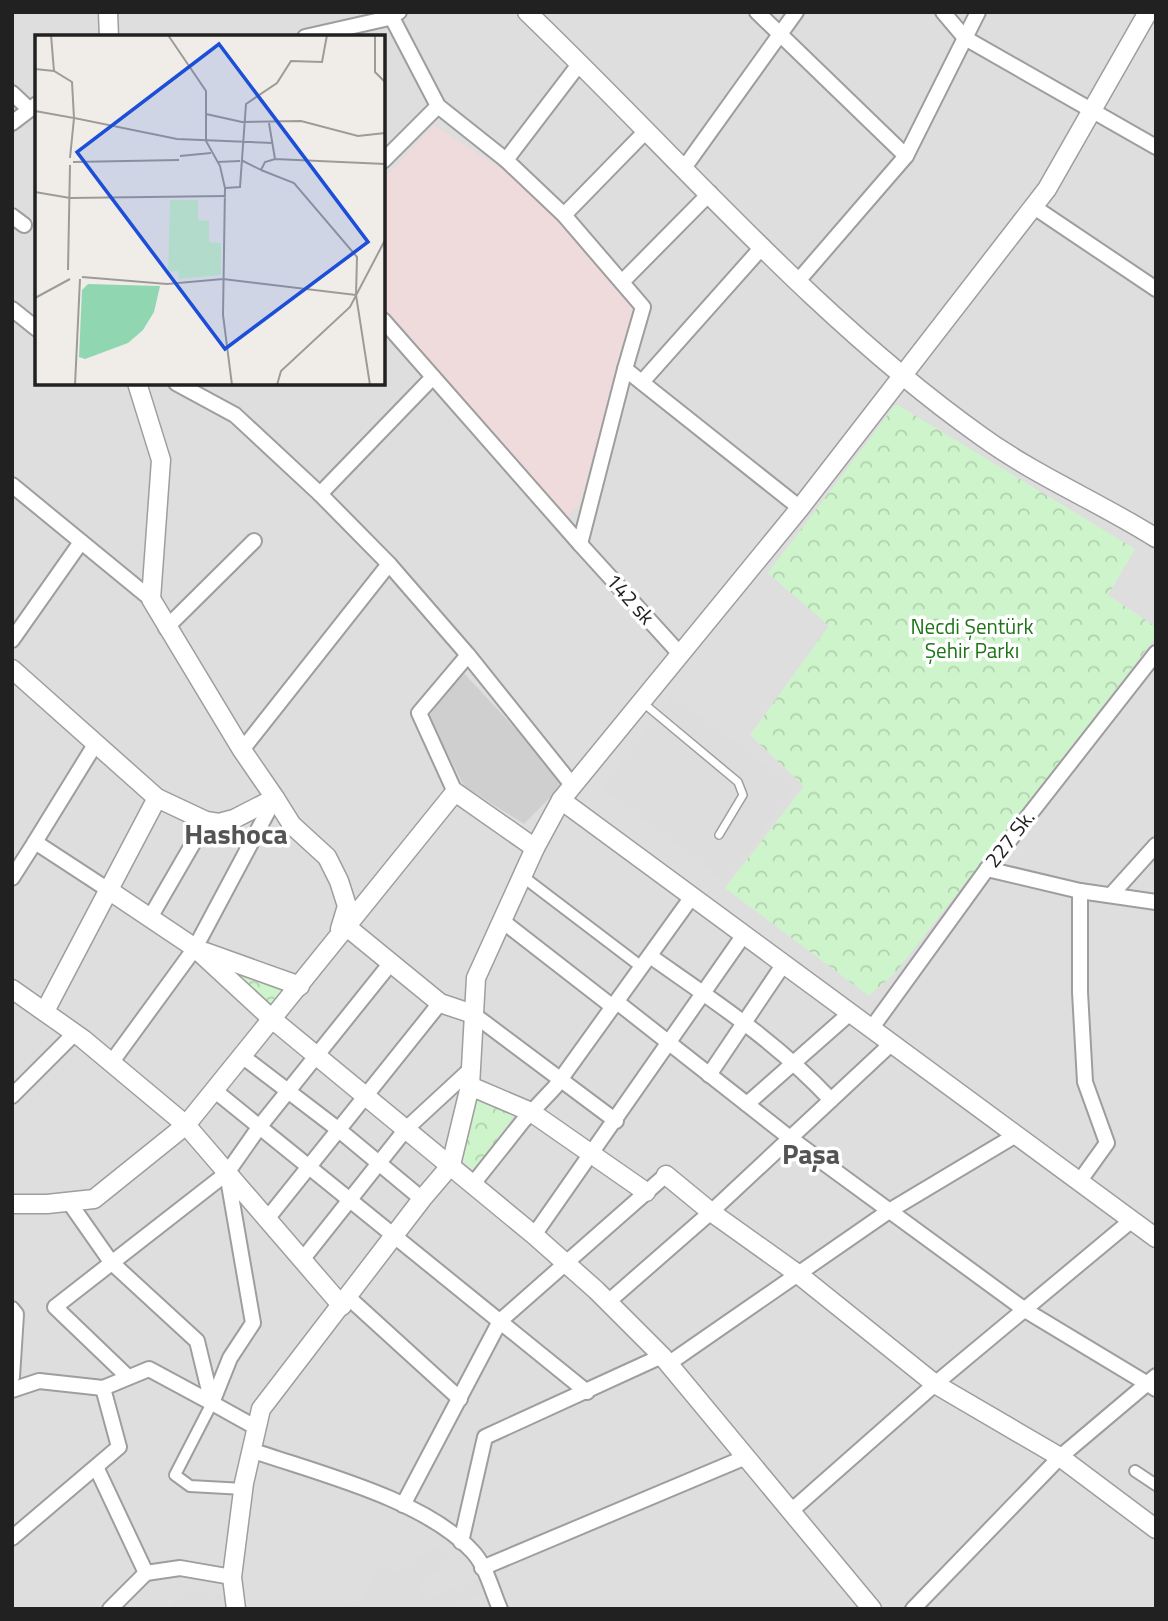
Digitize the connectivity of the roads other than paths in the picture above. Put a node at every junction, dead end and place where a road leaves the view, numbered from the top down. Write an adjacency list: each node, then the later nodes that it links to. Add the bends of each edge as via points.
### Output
1 (108, 12): 9 (street)
2 (527, 12): 13 (street)
3 (757, 12): 11 (street)
4 (796, 12): 11 (street)
5 (943, 12): 12 (street)
6 (978, 12): 12 (street)
7 (1147, 12): 17 (street)
8 (393, 14): 10 (street); 16 (street)
9 (109, 35)
10 (313, 35)
11 (780, 35): 21 (street); 24 (street)
12 (965, 38): 17 (street); 21 (street)
13 (580, 63): 19 (street); 23 (street)
14 (12, 93): 15 (street)
15 (32, 106): 18 (street)
16 (438, 106): 22 (street); 23 (street)
17 (1092, 112): 20 (street); 26 (street)
18 (12, 123)
19 (646, 131): 24 (street); 27 (street)
20 (1156, 147)
21 (906, 156): 31 (street)
22 (385, 160)
23 (506, 160): 27 (street)
24 (684, 168): 25 (street)
25 (709, 194): 30 (street); 32 (street)
26 (1034, 207): 33 (street); 38 (street)
27 (564, 215): 32 (street)
28 (12, 216): 29 (street)
29 (24, 225)
30 (763, 246): 31 (street); 40 (street)
31 (798, 281): 38 (street)
32 (622, 282): 37 (street, via 643,307)
33 (1156, 289)
34 (12, 309): 36 (street)
35 (385, 322): 39 (street, 142 sk)
36 (35, 327)
37 (625, 369): 40 (street); 49 (street)
38 (905, 376): 45 (street); 46 (street, via 982,437)
39 (433, 377): 44 (street); 49 (street, 142 sk)
40 (642, 382): 45 (street)
41 (138, 385): 51 (street, via 161,460)
42 (180, 385): 44 (street, via 235,415)
43 (12, 485): 48 (street)
44 (320, 494): 50 (street)
45 (800, 508): 55 (street)
46 (1156, 538)
47 (254, 541): 52 (street)
48 (81, 542): 51 (street); 53 (street)
49 (580, 544): 55 (street, 142 sk)
50 (389, 564): 56 (street); 60 (street)
51 (150, 599): 52 (street)
52 (166, 628): 60 (street)
53 (12, 640)
54 (1156, 653): 71 (street, 227 Sk.)
55 (680, 654): 58 (street)
56 (468, 655): 61 (street); 62 (street, via 419,713)
57 (12, 669): 59 (street)
58 (642, 701): 61 (street); 67 (lane, via 738,782 743,795)
59 (96, 743): 63 (street); 68 (street)
60 (242, 750): 64 (street)
61 (573, 786): 65 (street)
62 (455, 792): 70 (street); 81 (street)
63 (157, 798): 66 (street); 74 (street)
64 (275, 798): 66 (street, via 234,819); 81 (street, via 292,825 327,857 347,906); 83 (street)
65 (561, 800): 70 (street); 77 (street)
66 (206, 821): 79 (street)
67 (719, 835)
68 (35, 842): 73 (street); 74 (street)
69 (1156, 845): 76 (street)
70 (535, 848): 72 (street)
71 (987, 869): 75 (street); 98 (street, 227 Sk.)
72 (522, 876): 80 (street); 85 (street)
73 (12, 878)
74 (110, 891): 79 (street); 93 (street)
75 (1080, 891): 76 (street); 130 (street, via 1085,1082 1107,1143)
76 (1111, 895): 78 (street)
77 (691, 898): 82 (street); 84 (street)
78 (1156, 902)
79 (151, 916): 83 (street)
80 (501, 920): 92 (street); 94 (street, via 476,978)
81 (342, 933): 86 (street); 88 (street)
82 (743, 936): 87 (street); 90 (street)
83 (195, 948): 88 (street); 96 (street); 105 (street)
84 (650, 956): 90 (street); 92 (street)
85 (635, 962)
86 (390, 964): 91 (street); 103 (street)
87 (783, 965): 95 (street); 97 (street)
88 (300, 986): 96 (street)
89 (12, 989): 93 (street)
90 (703, 993): 97 (street); 100 (street)
91 (440, 1003): 94 (street); 113 (street)
92 (615, 1004): 100 (street); 108 (street)
93 (45, 1011): 99 (street)
94 (473, 1014): 106 (street); 108 (street)
95 (849, 1014): 98 (street); 104 (street)
96 (272, 1019): 102 (street); 103 (street)
97 (745, 1021): 104 (street); 107 (street)
98 (871, 1028): 101 (street)
99 (75, 1033): 105 (street); 112 (street)
100 (669, 1043): 107 (street); 117 (street)
101 (891, 1044): 114 (street); 122 (street)
102 (242, 1056): 110 (street); 111 (street)
103 (318, 1056): 111 (street); 113 (street)
104 (795, 1061): 114 (street); 115 (street)
105 (111, 1063): 118 (street)
106 (472, 1068): 109 (street); 120 (street)
107 (709, 1075): 115 (street)
108 (560, 1081): 116 (street); 117 (street)
109 (470, 1086): 116 (street); 126 (street)
110 (214, 1090): 118 (street); 119 (street)
111 (289, 1091): 119 (street); 121 (street)
112 (12, 1096)
113 (367, 1097): 120 (street); 121 (street)
114 (831, 1100): 123 (street)
115 (747, 1104): 123 (street)
116 (531, 1112): 124 (street); 131 (street)
117 (616, 1121): 124 (street)
118 (186, 1125): 128 (street); 135 (street, via 94,1199)
119 (260, 1126): 127 (street); 128 (street)
120 (406, 1129): 125 (street); 126 (street)
121 (339, 1130): 125 (street); 127 (street)
122 (1016, 1135): 130 (street); 137 (street)
123 (790, 1138): 137 (street); 138 (street)
124 (592, 1154): 132 (street); 141 (street)
125 (379, 1163): 133 (street); 134 (street)
126 (451, 1166): 131 (street); 134 (street)
127 (308, 1167): 133 (street); 139 (street)
128 (228, 1173): 139 (street); 145 (street); 162 (street, via 253,1323 230,1358)
129 (666, 1175): 132 (street); 138 (street)
130 (1079, 1182): 140 (street)
131 (473, 1184): 141 (street)
132 (646, 1192): 146 (street)
133 (349, 1198): 142 (street); 144 (street)
134 (422, 1199): 142 (street)
135 (69, 1202): 136 (street); 145 (street)
136 (12, 1204)
137 (889, 1211): 147 (street); 151 (street)
138 (711, 1212): 147 (street); 149 (street)
139 (267, 1219): 144 (street)
140 (1132, 1220): 143 (street); 151 (street)
141 (534, 1235): 146 (street)
142 (396, 1236): 148 (street); 152 (street)
143 (1156, 1238)
144 (302, 1260): 148 (street)
145 (111, 1262): 155 (street, via 55,1307); 162 (street, via 197,1341)
146 (564, 1262): 149 (street); 152 (street)
147 (798, 1273): 153 (street); 157 (street)
148 (346, 1302): 161 (street); 163 (street, via 261,1409)
149 (608, 1302): 153 (street)
150 (12, 1309): 154 (street, via 16,1314)
151 (1025, 1310): 156 (street); 157 (street)
152 (500, 1321): 160 (street); 161 (street)
153 (665, 1360): 160 (street); 165 (street)
154 (12, 1377)
155 (128, 1377): 158 (street); 162 (street, via 149,1368)
156 (1153, 1383): 166 (street)
157 (935, 1384): 166 (street); 172 (street)
158 (103, 1388): 159 (street, via 39,1381); 167 (street, via 118,1447)
159 (12, 1390)
160 (587, 1392): 175 (street, via 485,1437)
161 (460, 1399): 171 (street)
162 (212, 1403): 163 (street); 170 (street, via 175,1475 190,1486)
163 (255, 1427): 164 (street)
164 (251, 1450): 170 (street); 171 (street)
165 (746, 1457): 172 (street); 176 (street)
166 (1060, 1457): 173 (street); 183 (street)
167 (97, 1469): 174 (street); 177 (street)
168 (1135, 1471): 169 (street)
169 (1156, 1485)
170 (244, 1489): 178 (street)
171 (403, 1505): 175 (street)
172 (791, 1511): 182 (street)
173 (1156, 1528)
174 (12, 1538)
175 (461, 1542): 176 (street)
176 (482, 1568): 181 (street)
177 (146, 1573): 178 (street, via 180,1568); 179 (street)
178 (232, 1577): 180 (street)
179 (110, 1609)
180 (236, 1609)
181 (500, 1609)
182 (872, 1609)
183 (913, 1609)

